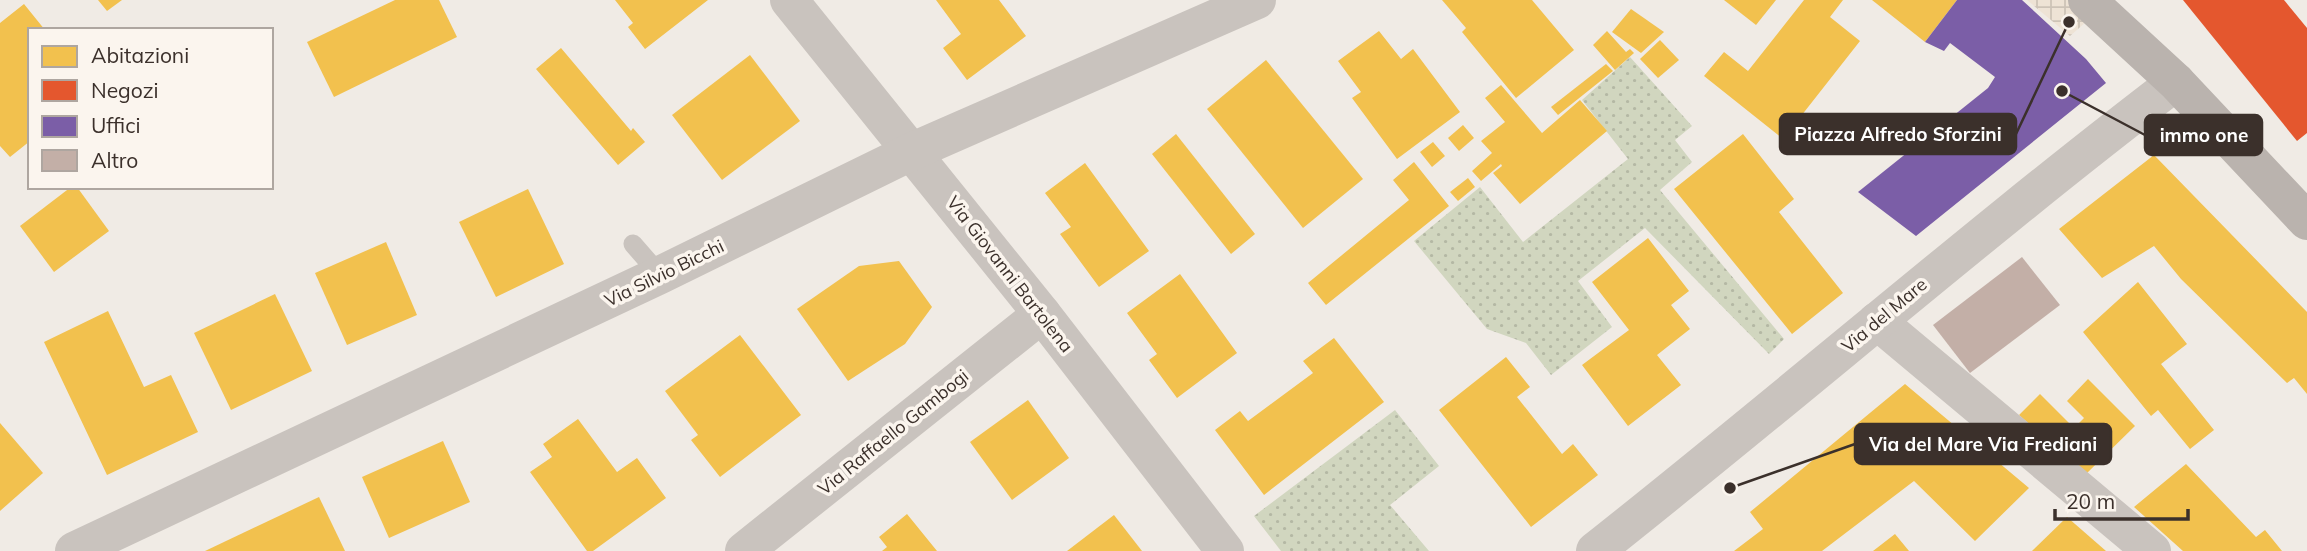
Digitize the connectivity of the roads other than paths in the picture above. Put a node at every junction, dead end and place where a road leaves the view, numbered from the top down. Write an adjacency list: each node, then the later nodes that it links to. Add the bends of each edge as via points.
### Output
1 (789, 0): 5 (street, Via Giovanni Bartolena)
2 (1257, 0): 5 (street, Via Silvio Bicchi)
3 (2093, 4): 4 (main road)
4 (2176, 82): 6 (main road); 10 (street, Via del Mare)
5 (913, 151): 8 (street, Via Silvio Bicchi); 9 (street, Via Giovanni Bartolena)
6 (2307, 221)
7 (634, 244): 8 (lane)
8 (660, 275): 11 (street, Via Silvio Bicchi)
9 (1042, 314): 12 (street, Via Raffaello Gambogi); 13 (street, Via Giovanni Bartolena)
10 (1877, 321): 14 (street, Via del Mare); 15 (street)
11 (74, 551)
12 (744, 551)
13 (1225, 551)
14 (1595, 551)
15 (2152, 551)

